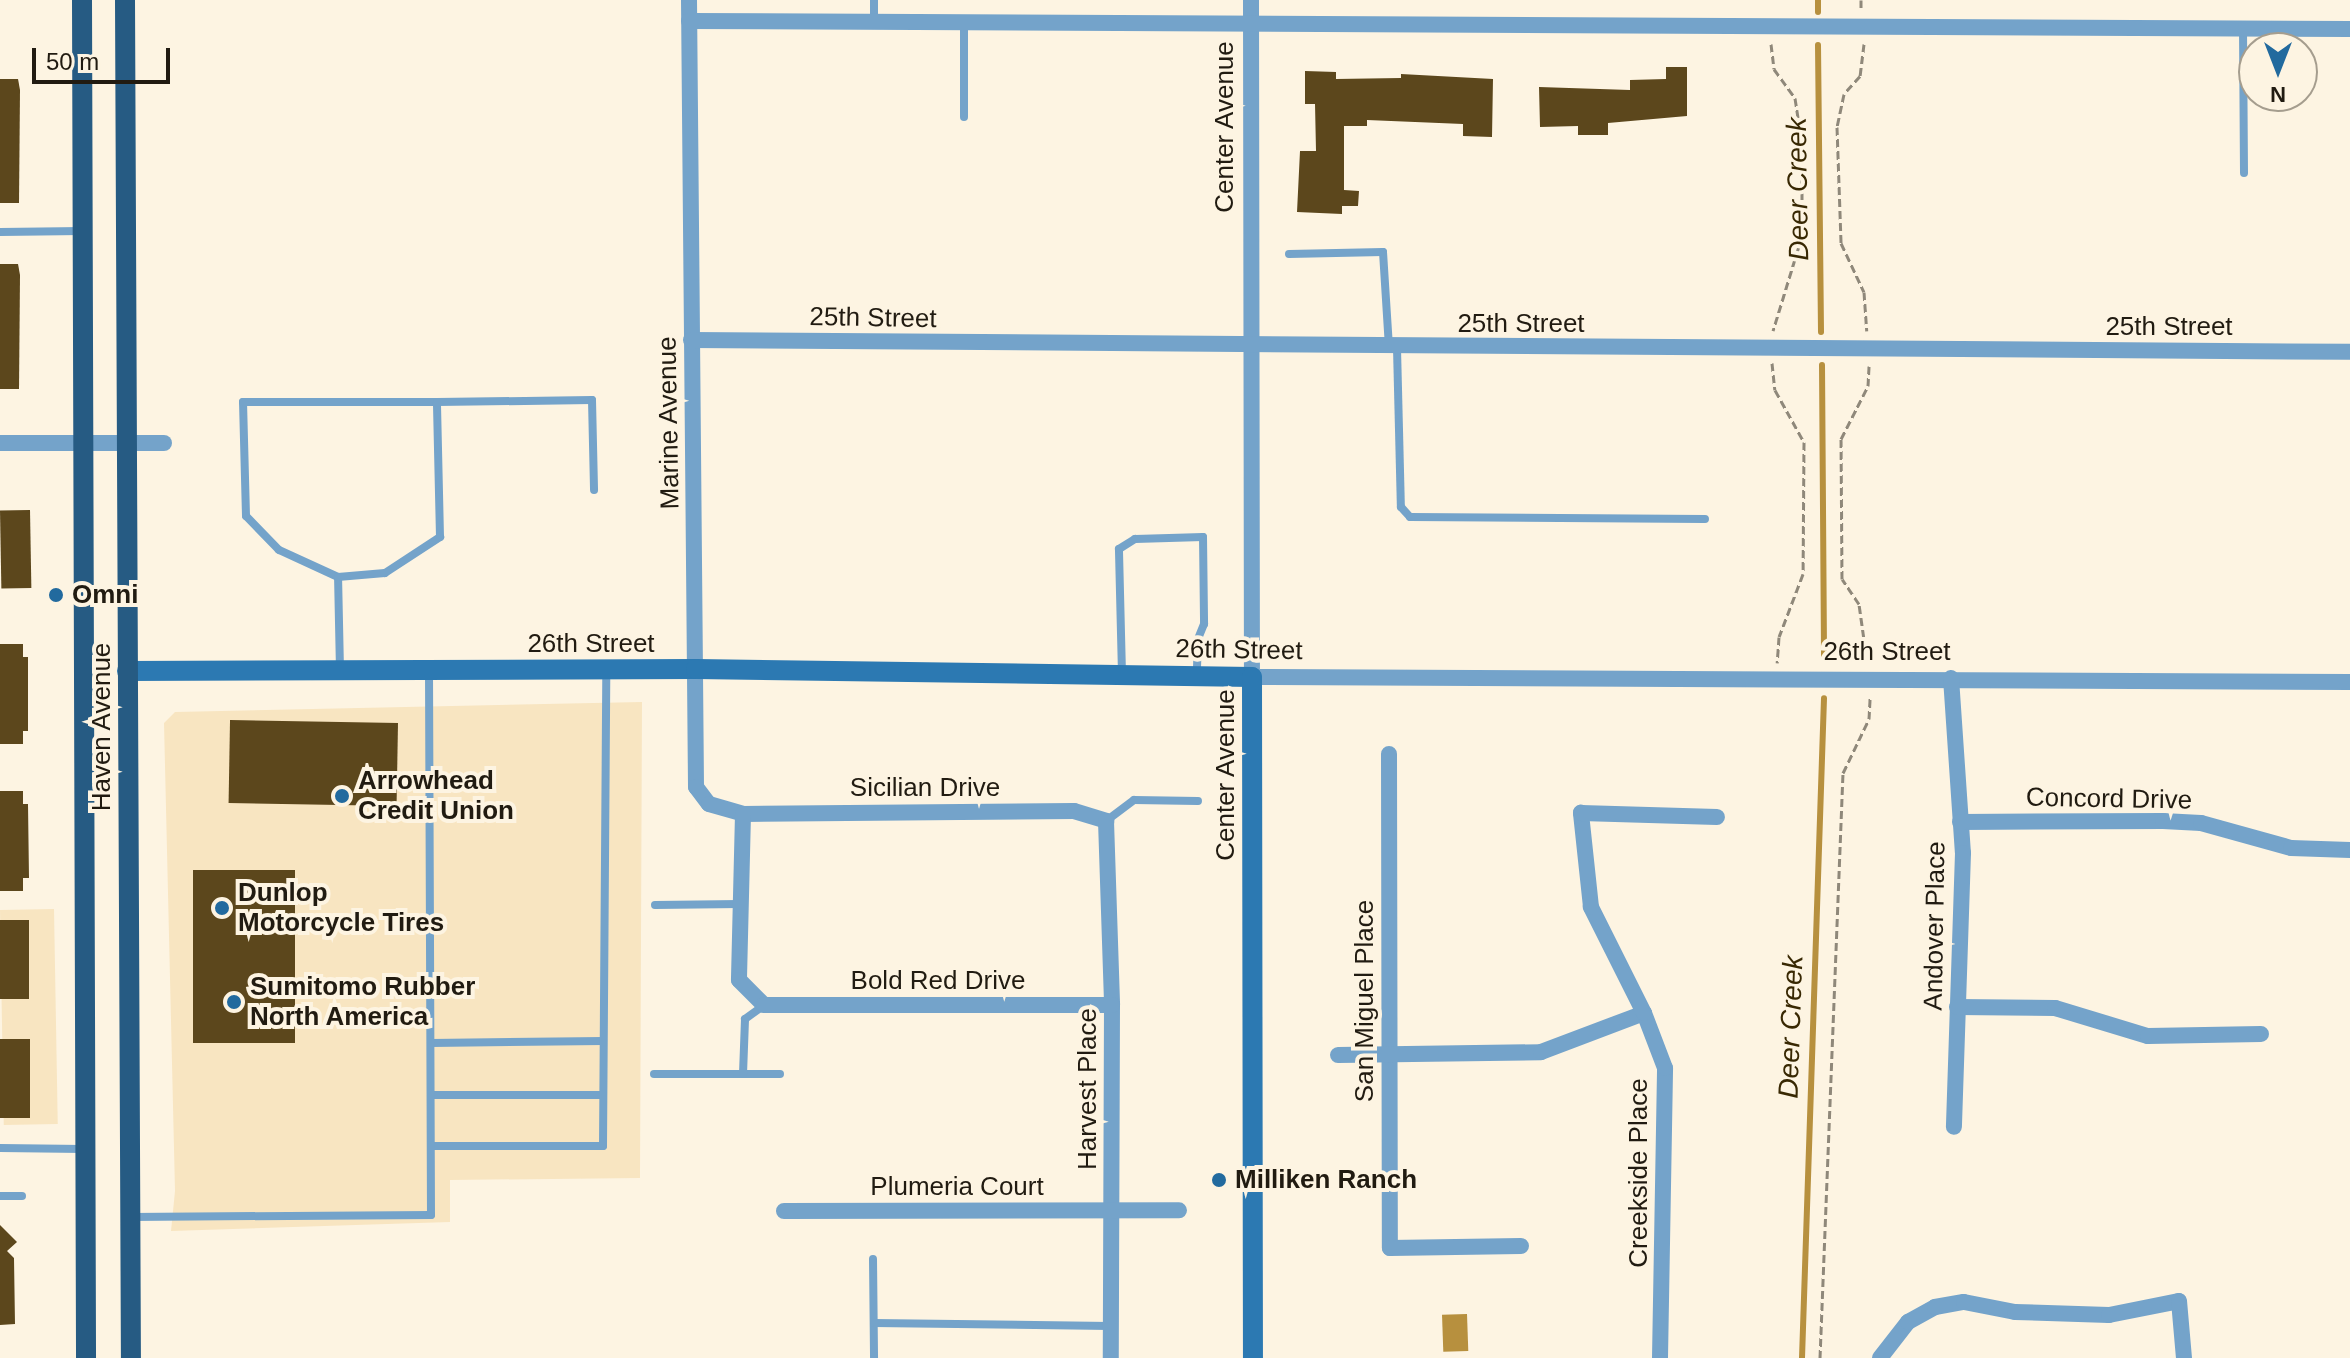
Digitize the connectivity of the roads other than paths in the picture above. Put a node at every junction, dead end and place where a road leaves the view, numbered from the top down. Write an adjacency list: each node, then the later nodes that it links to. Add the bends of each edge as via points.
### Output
1 (82, 0): 14 (main road, Haven Avenue)
2 (125, 0): 24 (main road, Haven Avenue)
3 (689, 0): 6 (street, Marine Avenue)
4 (874, 0): 7 (lane)
5 (1251, 0): 9 (street, Center Avenue)
6 (689, 21): 7 (street); 17 (street, Marine Avenue)
7 (874, 22): 8 (street)
8 (964, 22): 9 (street); 12 (lane)
9 (1251, 24): 10 (street); 18 (street, Center Avenue)
10 (2243, 28): 11 (street); 13 (lane)
11 (2350, 29)
12 (964, 117)
13 (2244, 173)
14 (83, 231): 15 (lane); 23 (main road, Haven Avenue)
15 (0, 232)
16 (1289, 254): 19 (lane, via 1383,252)
17 (691, 340): 18 (street, 25th Street); 29 (street, Marine Avenue)
18 (1251, 347): 19 (street, 25th Street); 36 (street, Center Avenue)
19 (1393, 348): 20 (street, 25th Street); 27 (lane, via 1401,507 1410,517)
20 (2350, 352)
21 (437, 402): 26 (lane, via 592,400); 28 (lane, via 440,537 385,573); 28 (lane, via 243,402 246,516 279,550)
22 (0, 443): 23 (street)
23 (84, 443): 24 (street); 65 (main road, Haven Avenue)
24 (127, 443): 25 (street); 30 (main road, Haven Avenue)
25 (164, 443)
26 (594, 490)
27 (1705, 519)
28 (338, 577): 31 (lane)
29 (696, 669): 33 (street, 26th Street); 34 (street, 26th Street); 41 (street, Marine Avenue, via 696,787 709,804)
30 (127, 671): 31 (street, 26th Street); 71 (main road, Haven Avenue)
31 (340, 671): 32 (street, 26th Street)
32 (429, 671): 33 (street, 26th Street); 54 (lane)
33 (606, 671): 53 (lane)
34 (1122, 675): 35 (street, 26th Street); 35 (lane, via 1119,549 1135,539 1203,537 1204,624)
35 (1197, 676): 36 (street, 26th Street)
36 (1252, 677): 37 (street, 26th Street); 80 (street, Center Avenue)
37 (1951, 678): 38 (street, 26th Street); 44 (street, Andover Place)
38 (2350, 682)
39 (1389, 754): 56 (street, San Miguel Place)
40 (1198, 801): 43 (lane, via 1134,800)
41 (743, 814): 43 (street, Sicilian Drive, via 1074,811); 46 (street)
42 (1717, 817): 51 (street, Creekside Place, via 1581,813 1591,907)
43 (1106, 821): 49 (street, Harvest Place)
44 (1960, 822): 45 (street, Concord Drive, via 2176,822 2291,848); 50 (street, Andover Place)
45 (2350, 850)
46 (740, 904): 47 (lane); 48 (street, via 739,980)
47 (655, 905)
48 (764, 1005): 49 (street, Bold Red Drive); 58 (lane, via 745,1019)
49 (1112, 1005): 68 (street, Harvest Place)
50 (1957, 1007): 52 (street, via 2055,1008 2148,1036); 62 (street, Andover Place)
51 (1644, 1013): 56 (street, via 1541,1052); 81 (street, Creekside Place, via 1665,1068 1668,1093)
52 (2261, 1034)
53 (603, 1041): 54 (lane); 61 (lane)
54 (431, 1043): 60 (lane)
55 (1338, 1055): 56 (street)
56 (1389, 1055): 72 (street, San Miguel Place, via 1390,1248)
57 (654, 1074): 58 (lane)
58 (743, 1074): 59 (lane)
59 (780, 1074)
60 (431, 1095): 61 (lane); 63 (lane)
61 (603, 1095): 63 (lane, via 603,1146)
62 (1954, 1127)
63 (431, 1146): 71 (lane, via 431,1215)
64 (0, 1148): 65 (lane)
65 (85, 1149): 76 (main road, Haven Avenue)
66 (0, 1196): 67 (lane)
67 (22, 1196)
68 (1112, 1210): 69 (street, Plumeria Court); 70 (street, Plumeria Court); 75 (street, Harvest Place)
69 (1179, 1210)
70 (784, 1211)
71 (129, 1217): 77 (main road, Haven Avenue)
72 (1521, 1246)
73 (873, 1259): 74 (lane)
74 (874, 1323): 75 (lane); 78 (lane)
75 (1110, 1326): 79 (street, Harvest Place)
76 (86, 1358)
77 (131, 1358)
78 (874, 1358)
79 (1111, 1358)
80 (1253, 1358)
81 (1660, 1358)
82 (1880, 1358): 83 (street, via 1908,1322 1935,1307 1964,1302 2015,1312 2109,1315 2179,1301)
83 (2184, 1358)

